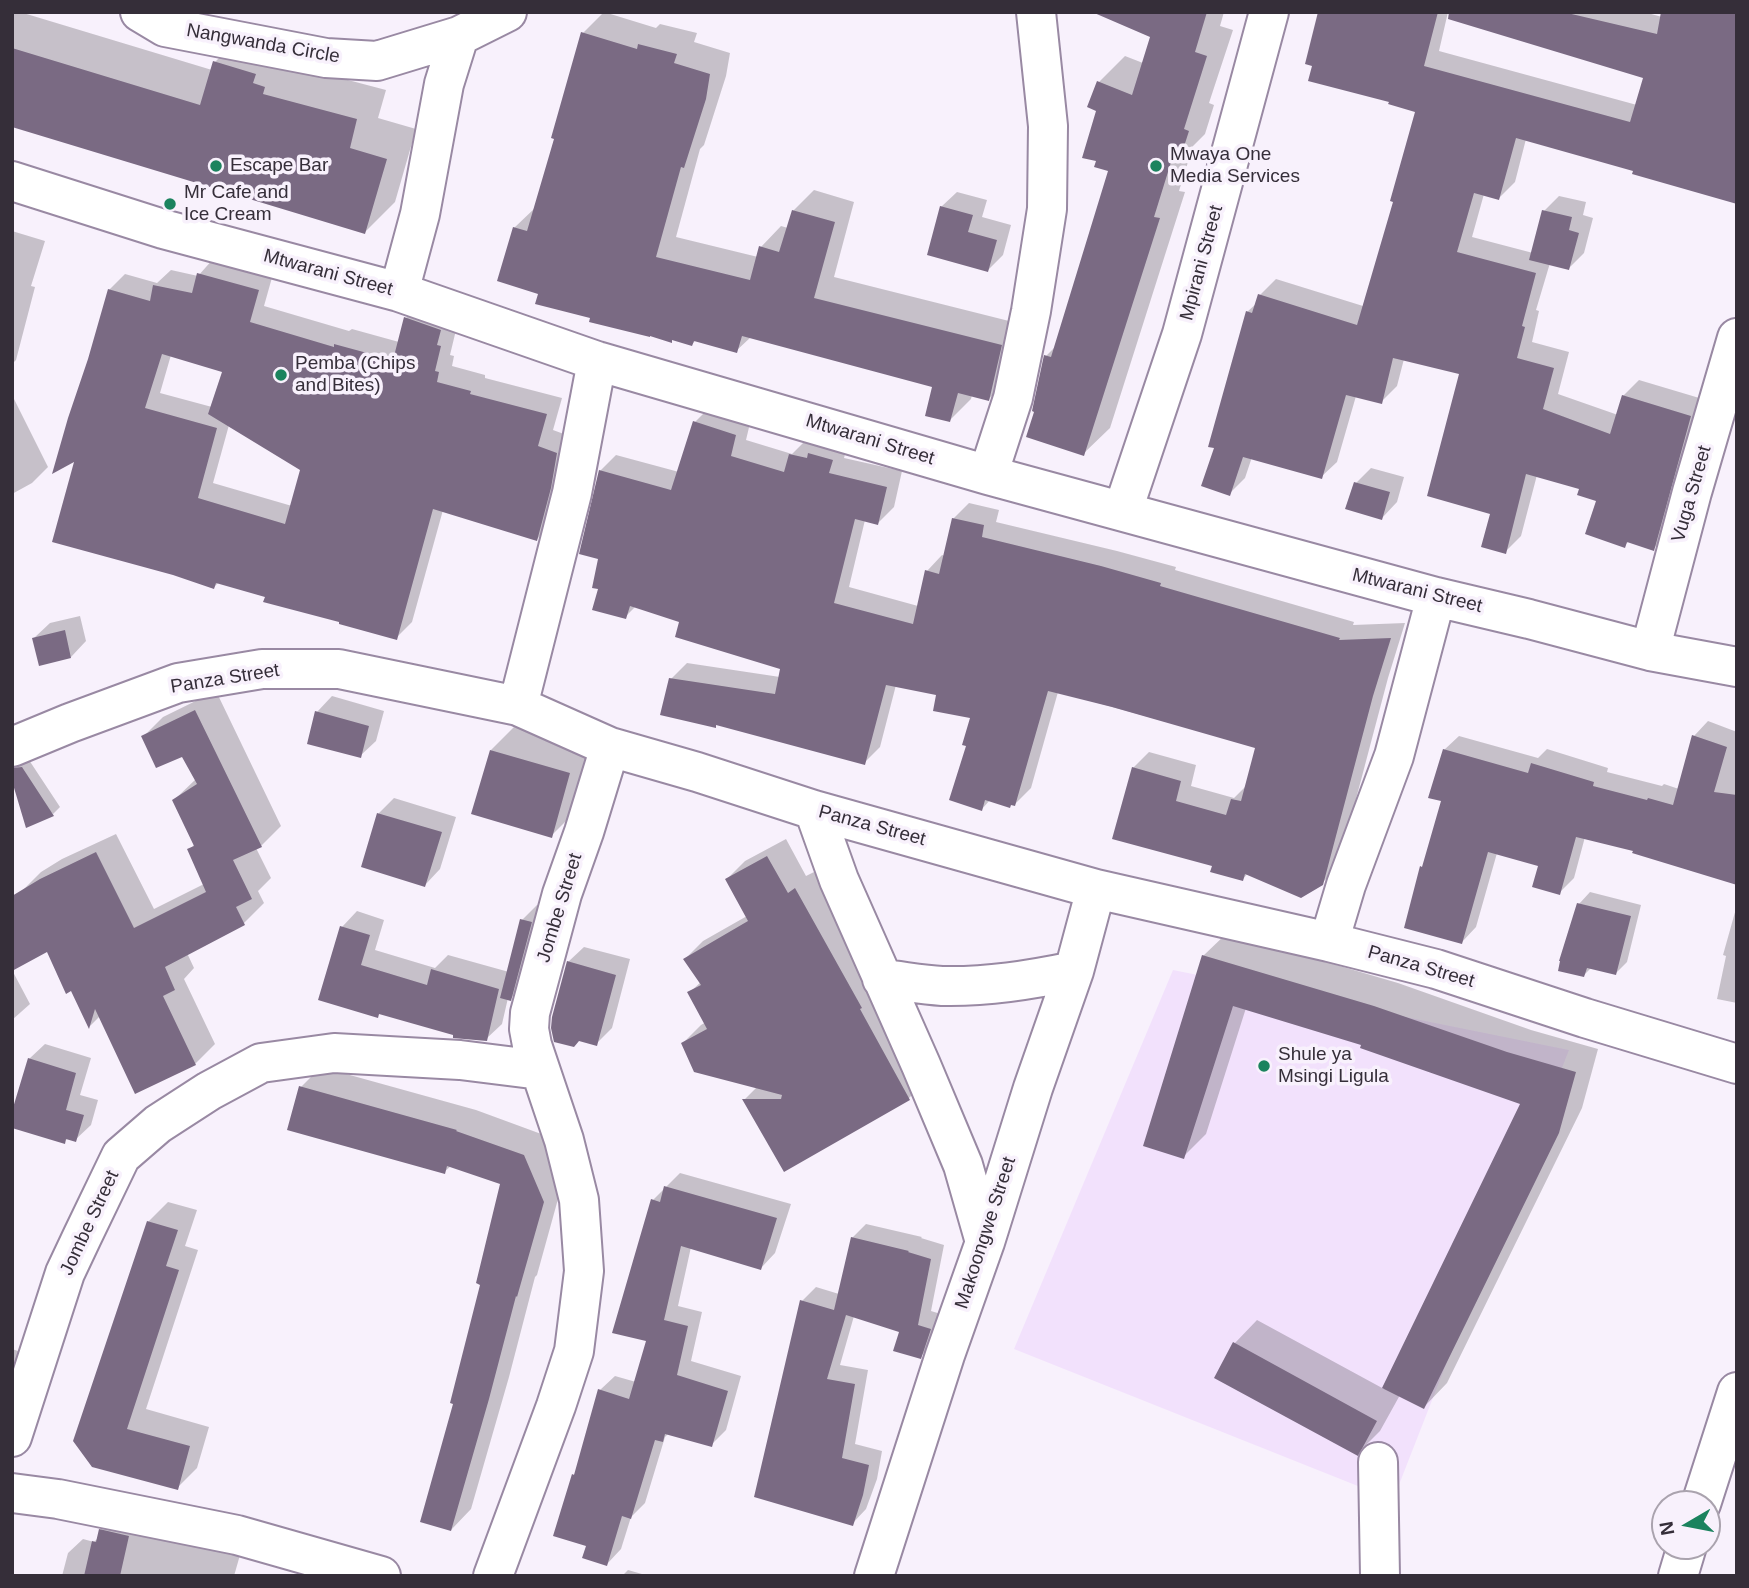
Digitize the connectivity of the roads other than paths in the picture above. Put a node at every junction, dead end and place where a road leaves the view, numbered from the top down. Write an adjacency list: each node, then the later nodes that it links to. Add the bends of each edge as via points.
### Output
1 (140, 12): 5 (street, Nangwanda Circle, via 165,27 326,58 377,61)
2 (507, 12): 5 (street, Nangwanda Circle)
3 (1036, 12): 10 (street, via 1048,126 1047,209 1013,398)
4 (1269, 12): 11 (street, Mpirani Street, via 1182,334)
5 (458, 36): 7 (street, via 443,84 420,214)
6 (12, 181): 7 (street, Mtwarani Street, via 163,229)
7 (399, 292): 9 (street, Mtwarani Street)
8 (1737, 338): 13 (street, Vuga Street)
9 (597, 361): 10 (street, Mtwarani Street); 15 (street, via 572,493)
10 (988, 475): 11 (street, Mtwarani Street)
11 (1123, 510): 12 (street, Mtwarani Street)
12 (1436, 597): 13 (street, Mtwarani Street); 20 (street, via 1394,756)
13 (1650, 651): 14 (street, Mtwarani Street)
14 (1737, 667)
15 (518, 706): 16 (street, Panza Street, via 339,669 262,669 178,683); 17 (street, Panza Street)
16 (12, 747)
17 (610, 747): 18 (street, Panza Street); 24 (street, Jombe Street, via 562,894 530,1013 529,1029)
18 (814, 810): 19 (street, Panza Street); 22 (street)
19 (1096, 889): 20 (street, Panza Street); 21 (street, Makoongwe Street)
20 (1329, 942): 23 (street, Panza Street, via 1436,969)
21 (1074, 971): 22 (street, via 983,985); 25 (street, Makoongwe Street)
22 (882, 979): 25 (street, via 963,1166)
23 (1737, 1064)
24 (540, 1070): 27 (street, Jombe Street, via 334,1053 261,1063 158,1124 121,1156 76,1249); 32 (street, Jombe Street, via 579,1200 584,1271 575,1351)
25 (985, 1242): 33 (street, Makoongwe Street)
26 (1737, 1392): 29 (street)
27 (12, 1437)
28 (1378, 1462): 34 (street)
29 (1706, 1490)
30 (12, 1493): 31 (street, via 236,1535)
31 (381, 1576)
32 (493, 1576)
33 (874, 1576)
34 (1380, 1576)

